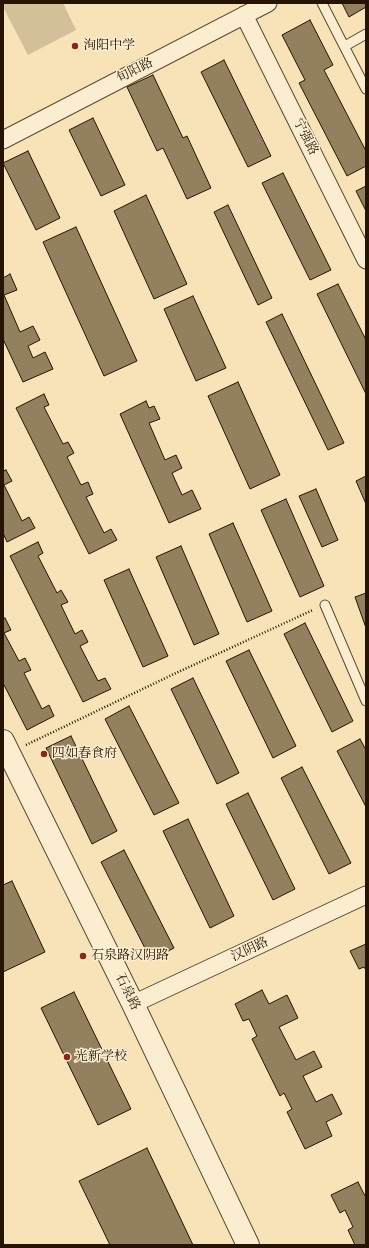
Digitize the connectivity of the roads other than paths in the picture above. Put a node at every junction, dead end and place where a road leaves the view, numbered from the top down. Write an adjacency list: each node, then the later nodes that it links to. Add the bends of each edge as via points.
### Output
1 (268, 3): 3 (street, 旬阳路)
2 (322, 3): 5 (lane)
3 (244, 15): 7 (street, 旬阳路); 8 (street, 宁强路)
4 (366, 34): 5 (lane)
5 (344, 46): 6 (lane)
6 (366, 89)
7 (3, 140)
8 (366, 260)
9 (325, 605): 10 (lane)
10 (366, 701)
11 (6, 747): 13 (street, 石泉路)
12 (366, 895): 13 (street, 汉阴路)
13 (133, 1004): 14 (street, 石泉路)
14 (248, 1245)

